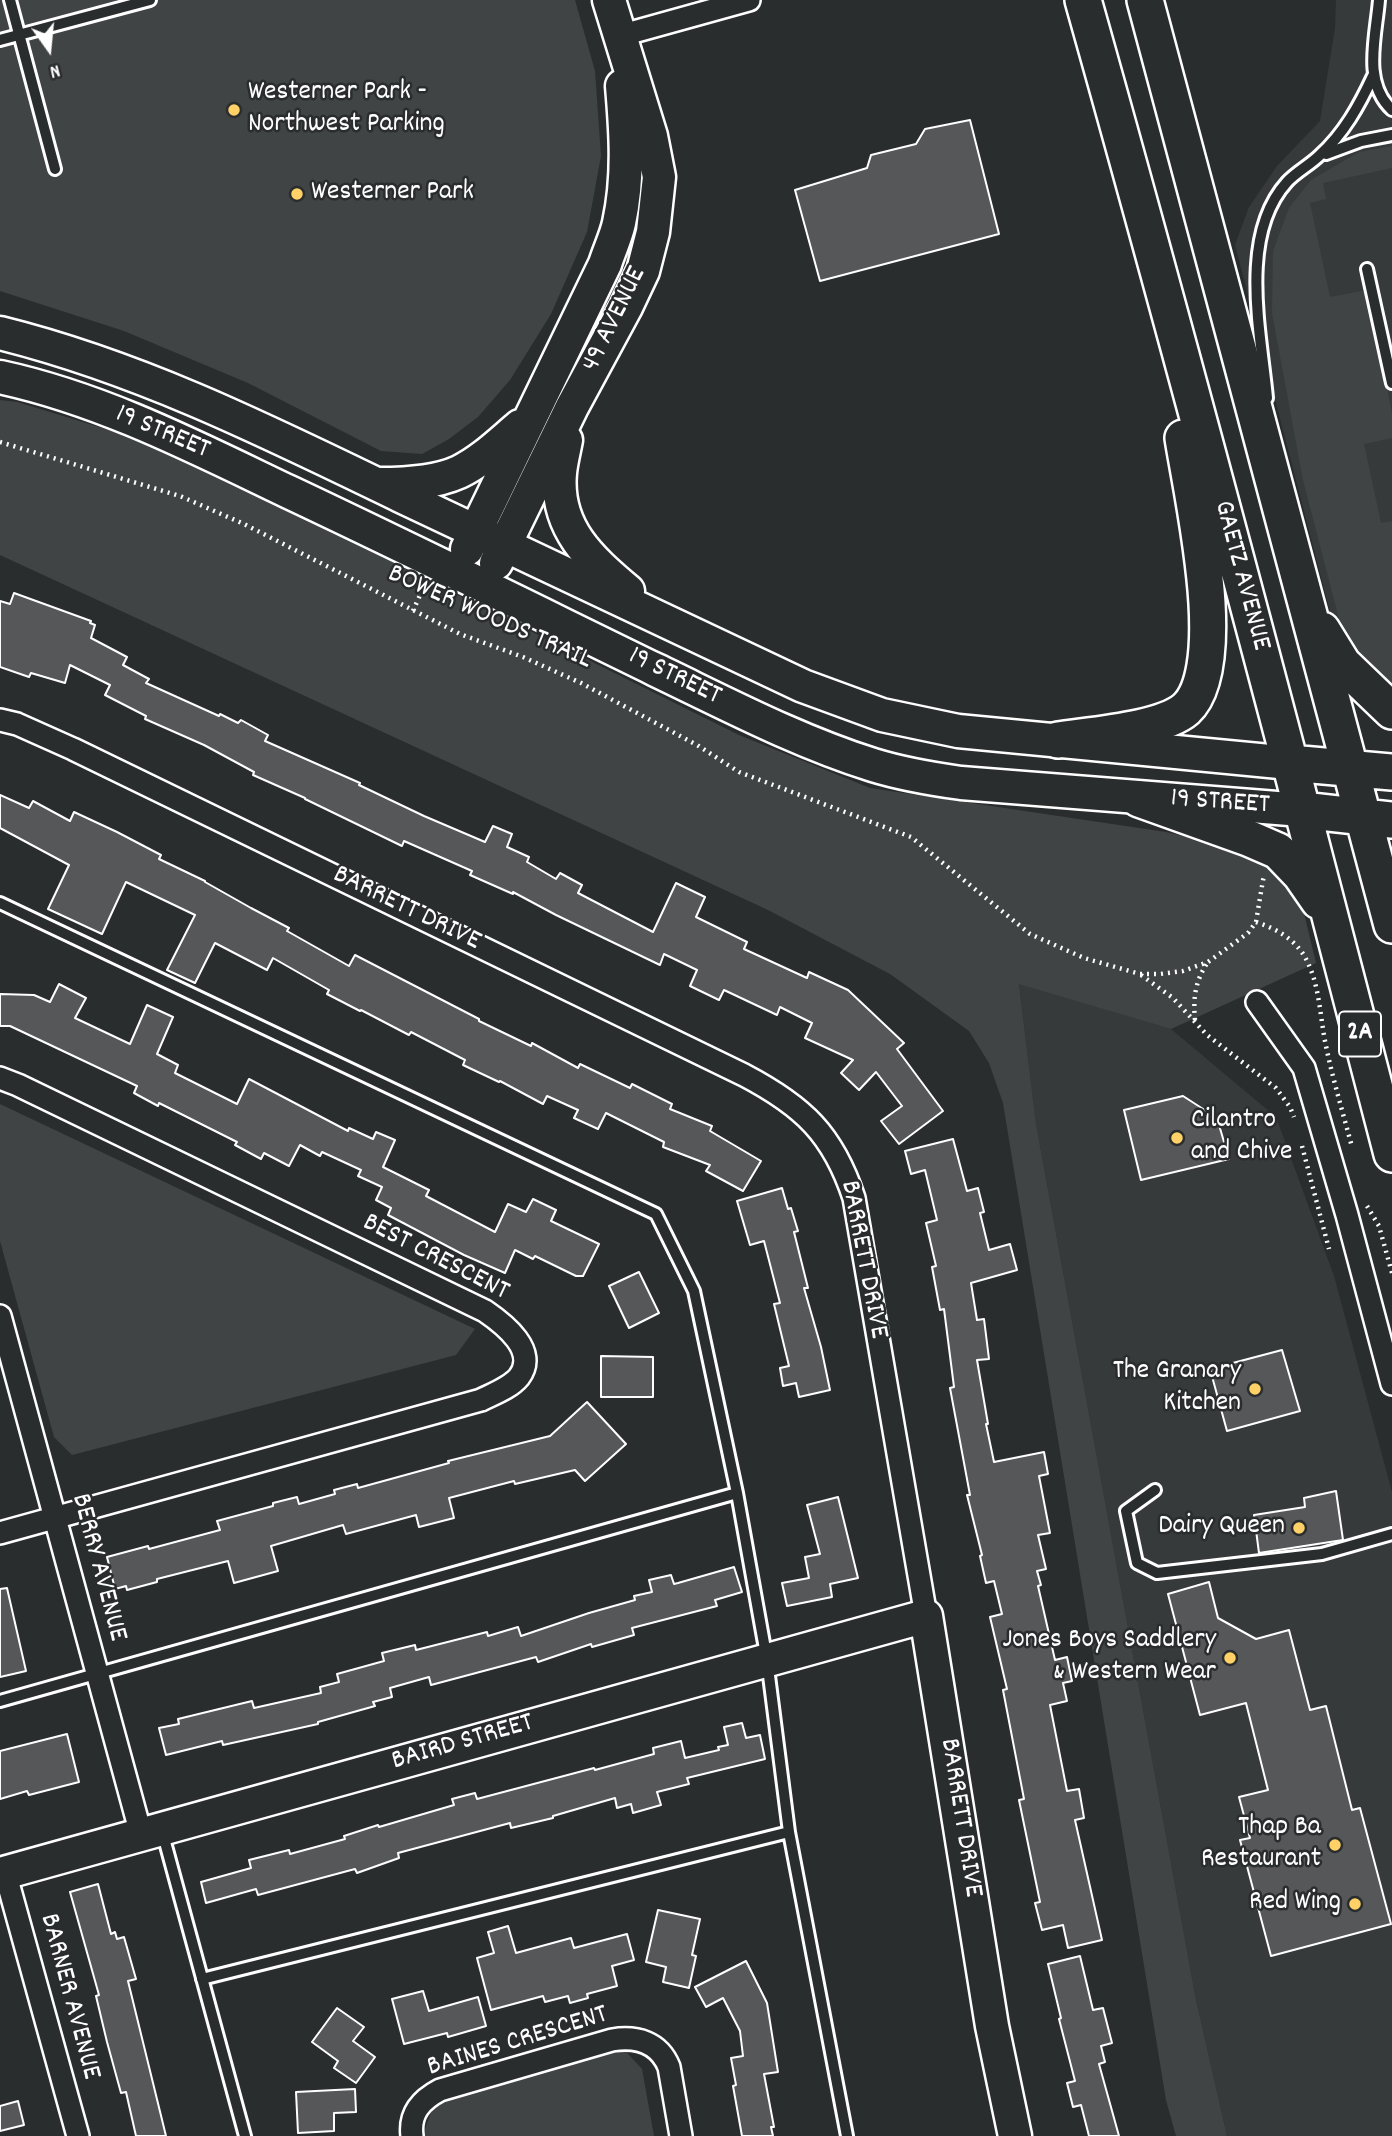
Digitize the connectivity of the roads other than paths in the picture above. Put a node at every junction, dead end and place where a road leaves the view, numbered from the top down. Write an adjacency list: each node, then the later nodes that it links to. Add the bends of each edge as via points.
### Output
1 (10, 0): 8 (lane)
2 (150, 0): 8 (lane)
3 (609, 0): 9 (main road, 49 AVENUE)
4 (749, 0): 9 (street)
5 (1083, 0): 16 (main road, GAETZ AVENUE)
6 (1145, 0): 26 (main road, GAETZ AVENUE)
7 (1379, 0): 11 (lane)
8 (19, 35): 10 (lane); 15 (lane)
9 (619, 36): 21 (main road, 49 AVENUE, via 651,136 659,177 657,205 643,271); 23 (main road, 49 AVENUE, via 627,151 618,226 605,264)
10 (0, 40)
11 (1373, 76): 12 (lane); 14 (lane, via 1351,120)
12 (1392, 110)
13 (1392, 135): 14 (lane, via 1344,146)
14 (1317, 158): 22 (lane, via 1288,181 1272,203 1258,250 1257,290)
15 (55, 169)
16 (1152, 245): 35 (main road, via 1200,543 1207,605 1204,676 1186,709 1165,721); 36 (main road, GAETZ AVENUE)
17 (1367, 269): 20 (lane)
18 (0, 333): 25 (main road, 19 STREET, via 139,376)
19 (0, 377): 29 (main road, 19 STREET, via 159,430)
20 (1392, 383)
21 (572, 407): 28 (main road, 49 AVENUE); 32 (main road, via 560,473 562,500 574,536 595,563)
22 (1268, 408)
23 (529, 418): 25 (main road, via 484,457 457,473); 27 (main road, 49 AVENUE)
24 (1269, 422): 26 (lane)
25 (377, 484): 27 (main road, 19 STREET)
26 (1280, 509): 31 (main road, GAETZ AVENUE)
27 (476, 532): 28 (main road, 19 STREET); 29 (main road, 49 AVENUE)
28 (505, 545): 30 (main road, 49 AVENUE); 32 (main road, 19 STREET)
29 (442, 574): 30 (main road, 19 STREET)
30 (485, 587): 39 (main road, 19 STREET, via 755,718 875,766 961,783)
31 (1305, 603): 33 (main road, via 1343,664); 37 (main road, GAETZ AVENUE)
32 (664, 621): 35 (main road, 19 STREET, via 803,686 882,715 958,731)
33 (1392, 711)
34 (0, 720): 55 (street, BARRETT DRIVE, via 73,748 744,1075 800,1110 832,1146 854,1198)
35 (1058, 740): 36 (main road, 19 STREET)
36 (1290, 763): 37 (main road, 19 STREET); 40 (main road, GAETZ AVENUE / 2A)
37 (1350, 768): 38 (main road, 19 STREET); 41 (main road, GAETZ AVENUE)
38 (1392, 772)
39 (1139, 799): 40 (main road, 19 STREET); 43 (main road, via 1278,851)
40 (1302, 810): 41 (main road, 19 STREET); 43 (main road, GAETZ AVENUE / 2A)
41 (1377, 818): 44 (main road, GAETZ AVENUE)
42 (0, 903): 51 (lane, via 656,1214 694,1291)
43 (1329, 915): 47 (main road, GAETZ AVENUE / 2A)
44 (1392, 925)
45 (1257, 1002): 49 (street, via 1304,1068)
46 (0, 1078): 52 (street, BEST CRESCENT, via 485,1311 512,1333 525,1364 519,1377 481,1400)
47 (1392, 1154)
48 (0, 1316): 52 (street, BERRY AVENUE)
49 (1392, 1384)
50 (1155, 1490): 54 (lane, via 1126,1511 1137,1563 1157,1573 1322,1554)
51 (737, 1493): 56 (lane); 57 (lane)
52 (55, 1518): 53 (street, BEST CRESCENT); 57 (street, BERRY AVENUE)
53 (0, 1533)
54 (1392, 1534)
55 (926, 1616): 56 (main road, BAIRD STREET); 68 (main road, BARRETT DRIVE, via 996,2049)
56 (766, 1660): 59 (main road, BAIRD STREET); 60 (lane)
57 (96, 1673): 58 (lane); 59 (street, BERRY AVENUE)
58 (0, 1701)
59 (151, 1831): 61 (main road, BAIRD STREET); 62 (lane)
60 (789, 1832): 62 (lane); 67 (lane)
61 (2, 1873): 63 (street, BARNER AVENUE)
62 (202, 1979): 64 (lane)
63 (78, 2136)
64 (245, 2136)
65 (412, 2136): 66 (street, BAINES CRESCENT, via 412,2120 421,2102 440,2090 612,2040 640,2039 665,2058)
66 (681, 2136)
67 (847, 2136)
68 (1015, 2136)

